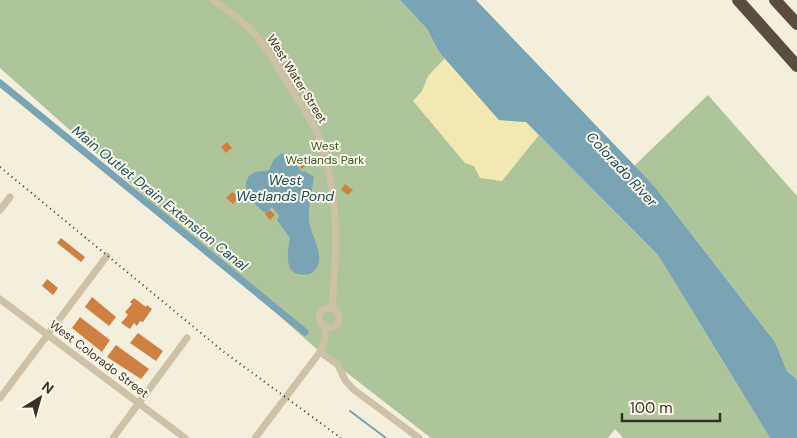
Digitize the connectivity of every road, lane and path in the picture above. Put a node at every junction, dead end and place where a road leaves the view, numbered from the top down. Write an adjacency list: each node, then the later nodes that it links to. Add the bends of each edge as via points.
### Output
1 (213, 0): 10 (street, West Water Street, via 257,36 316,132 330,173 335,211 336,266)
2 (738, 0): 5 (highway)
3 (775, 0): 4 (highway)
4 (797, 24)
5 (797, 66)
6 (10, 197): 7 (street)
7 (0, 210)
8 (107, 256): 12 (street)
9 (0, 299): 12 (street, West Colorado Street)
10 (332, 309): 11 (street, via 320,314 321,324); 11 (street, via 338,313 339,320 336,325)
11 (326, 327): 14 (street)
12 (47, 334): 15 (street); 16 (street, West Colorado Street)
13 (187, 338): 16 (street)
14 (320, 352): 19 (street); 20 (street, via 338,365 353,389)
15 (0, 398)
16 (139, 404): 17 (street); 18 (street, West Colorado Street)
17 (113, 438)
18 (185, 438)
19 (255, 438)
20 (419, 438)

